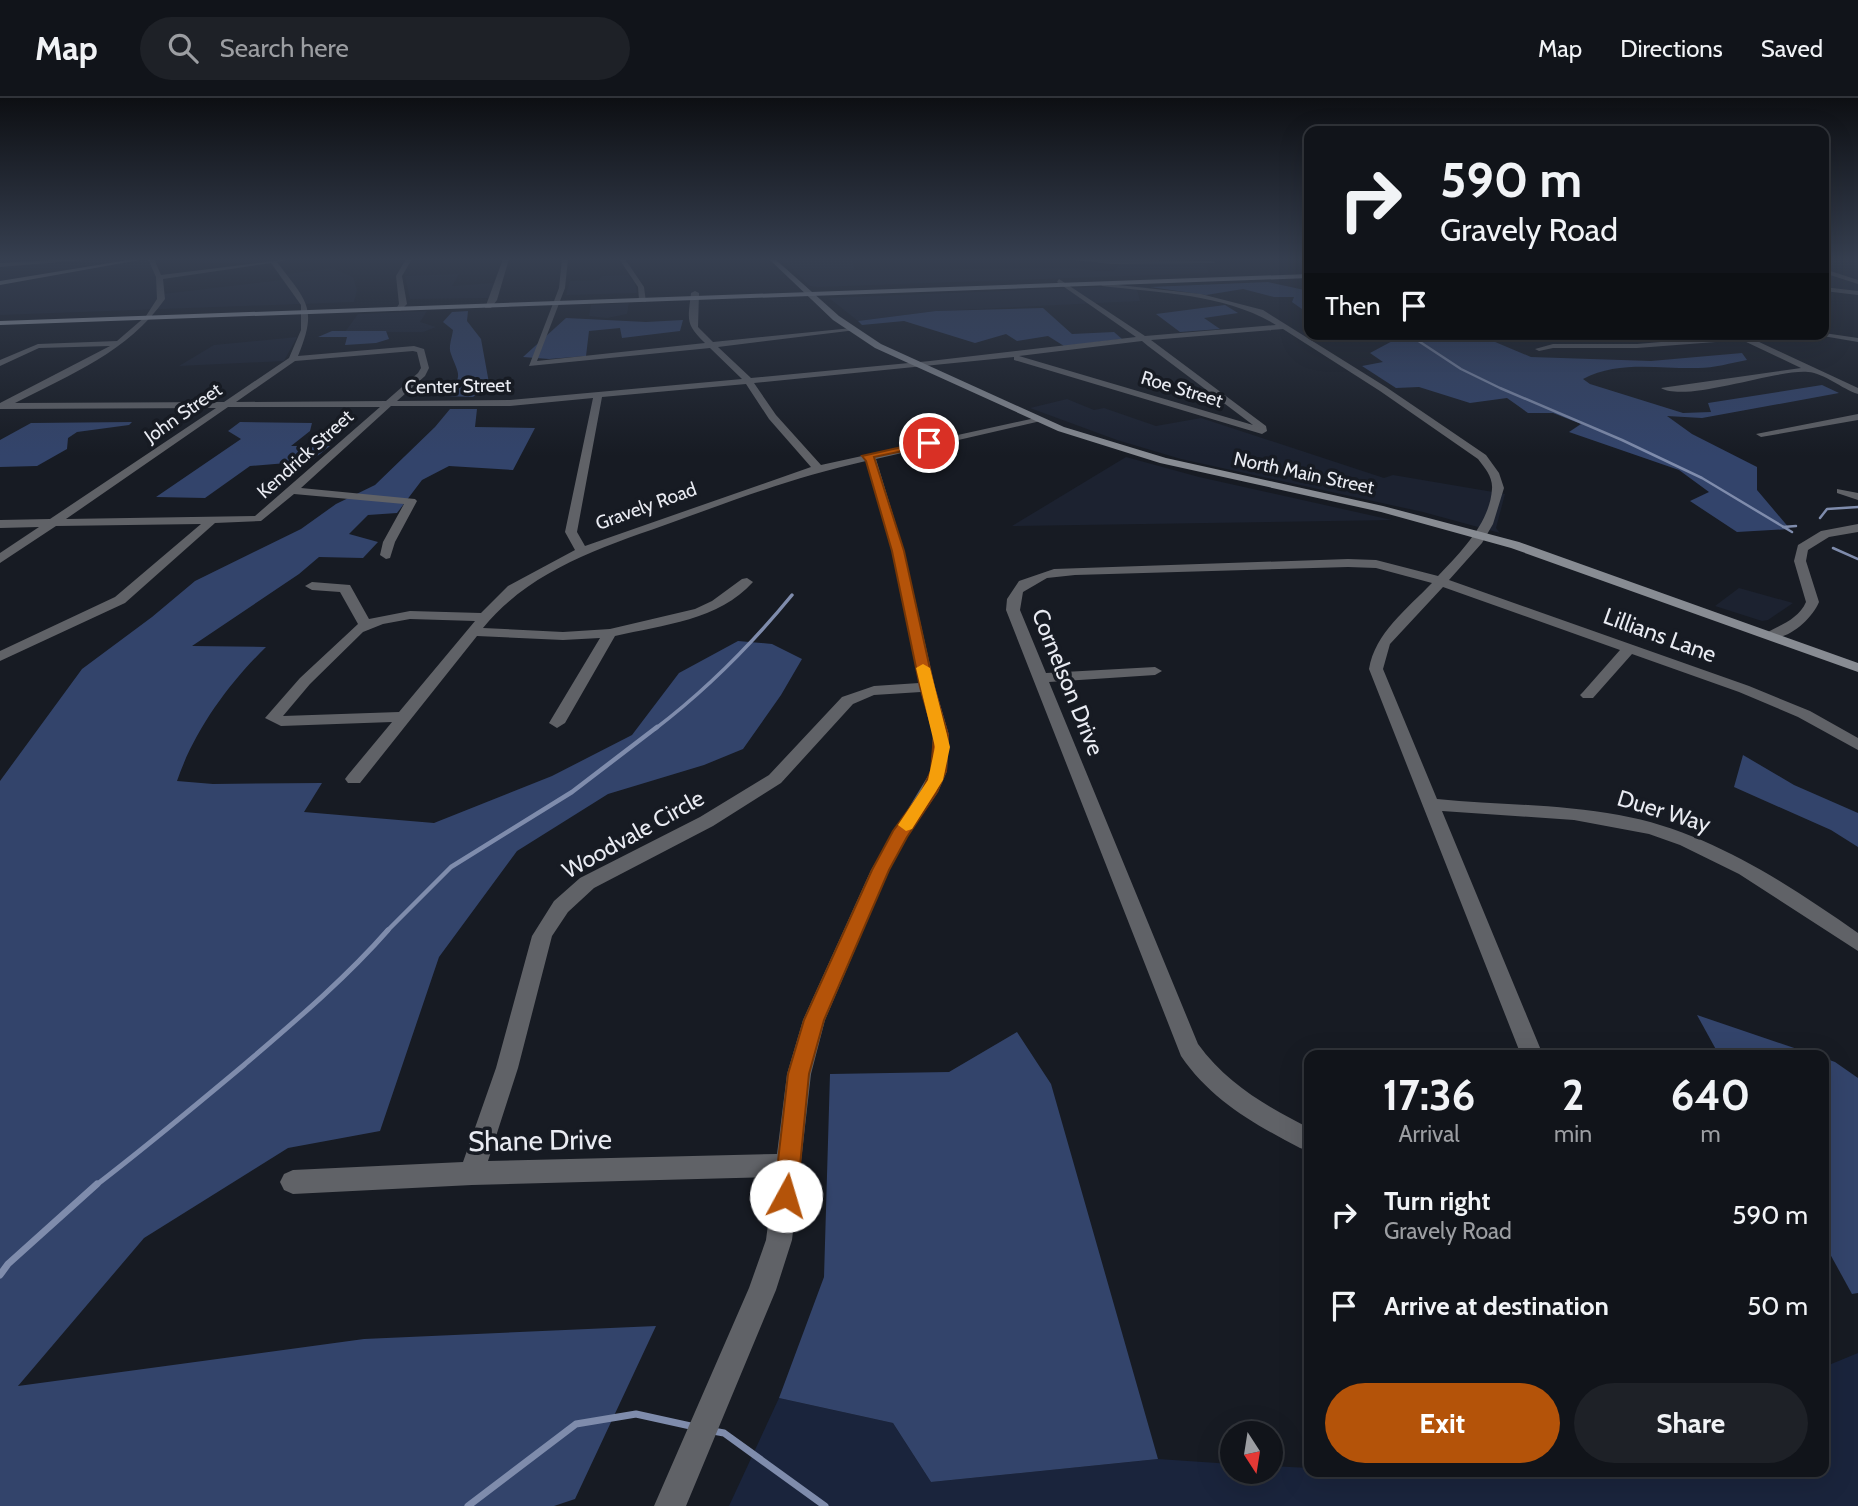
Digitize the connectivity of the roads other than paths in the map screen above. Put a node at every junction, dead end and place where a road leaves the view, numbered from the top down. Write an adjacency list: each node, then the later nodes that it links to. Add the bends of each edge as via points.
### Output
1 (138, 325): 17 (street)
2 (305, 325): 21 (street)
3 (548, 325): 18 (street, via 532,364)
4 (692, 325): 18 (street)
5 (846, 325): 9 (main road, North Main Street)
6 (1121, 325): 12 (street)
7 (1281, 325): 8 (street)
8 (1285, 327): 11 (street); 12 (street, Center Street)
9 (852, 330): 18 (street); 23 (main road, North Main Street)
10 (1829, 336): 16 (street)
11 (1304, 339)
12 (1143, 340): 20 (street, Center Street); 20 (street, Roe Street, via 1262,430)
13 (1306, 340): 44 (street, via 1485,459 1498,488)
14 (1698, 340): 19 (street)
15 (1746, 340): 24 (street)
16 (1858, 340)
17 (120, 343): 22 (street, via 38,346); 31 (street)
18 (709, 346): 25 (street)
19 (1539, 349)
20 (1011, 356): 23 (street, Center Street)
21 (293, 359): 29 (street, Kendrick Street, via 420,350 425,371); 30 (street, John Street)
22 (0, 363)
23 (915, 365): 25 (street, Center Street); 33 (main road, North Main Street)
24 (1808, 369): 26 (street); 27 (street)
25 (748, 380): 28 (street, Center Street); 36 (street, via 772,417)
26 (1666, 388)
27 (1858, 391)
28 (598, 395): 29 (street, Center Street, via 510,403); 45 (street, via 571,532)
29 (387, 404): 30 (street, Center Street); 37 (street, Kendrick Street)
30 (226, 405): 31 (street, Center Street); 42 (street, John Street)
31 (0, 407)
32 (1858, 417): 34 (street)
33 (1040, 420): 35 (street, Gravely Road); 44 (main road, North Main Street, via 1164,461)
34 (1761, 435)
35 (867, 456): 36 (street, Gravely Road); 61 (street, via 898,551)
36 (818, 468): 45 (street, Gravely Road)
37 (291, 489): 40 (street, Kendrick Street, via 261,517); 46 (street, via 411,501)
38 (1841, 491): 39 (street)
39 (1858, 497)
40 (211, 521): 42 (street, Kendrick Street); 57 (street, via 120,600)
41 (0, 524): 42 (street, Kendrick Street)
42 (52, 524): 47 (street, John Street)
43 (1858, 528): 55 (street, via 1825,534 1802,548 1800,561 1812,605 1804,616)
44 (1481, 535): 48 (street); 55 (main road, North Main Street)
45 (583, 551): 51 (street, Gravely Road, via 521,583)
46 (386, 555)
47 (0, 559)
48 (1440, 581): 56 (street, Lillians Lane); 60 (street, Cornelson Drive, via 1397,568 1348,563 1075,570 1044,575 1021,587 1012,601); 67 (street, via 1384,642 1376,660 1378,678)
49 (747, 582): 54 (street, via 699,612)
50 (312, 586): 52 (street, via 345,588)
51 (485, 617): 52 (street, via 410,615); 53 (street, Gravely Road)
52 (366, 626): 63 (street, via 341,644 273,718)
53 (473, 632): 54 (street); 63 (street, Gravely Road)
54 (610, 633): 64 (street)
55 (1773, 635): 58 (main road, North Main Street)
56 (1630, 648): 62 (street); 65 (street, Lillians Lane, via 1779,703)
57 (0, 657)
58 (1858, 668)
59 (1155, 671): 60 (street)
60 (1040, 678): 70 (street, Cornelson Drive, via 1189,1049 1209,1077 1236,1101)
61 (927, 687): 71 (street, via 941,735 939,771 880,870 814,1020 799,1074); 72 (street, Woodvale Circle, via 856,695 790,765 761,788 587,883 568,898 542,936 507,1068)
62 (1588, 695)
63 (405, 717): 66 (street, Gravely Road)
64 (557, 723)
65 (1858, 745)
66 (354, 779)
67 (1430, 804): 68 (street, Duer Way, via 1601,818 1666,833 1766,879); 69 (street)
68 (1858, 943)
69 (1530, 1050)
70 (1304, 1137)
71 (789, 1166): 72 (street, Shane Drive); 74 (street, via 779,1240 762,1290)
72 (472, 1173): 73 (street, Shane Drive)
73 (293, 1182)
74 (670, 1506)

